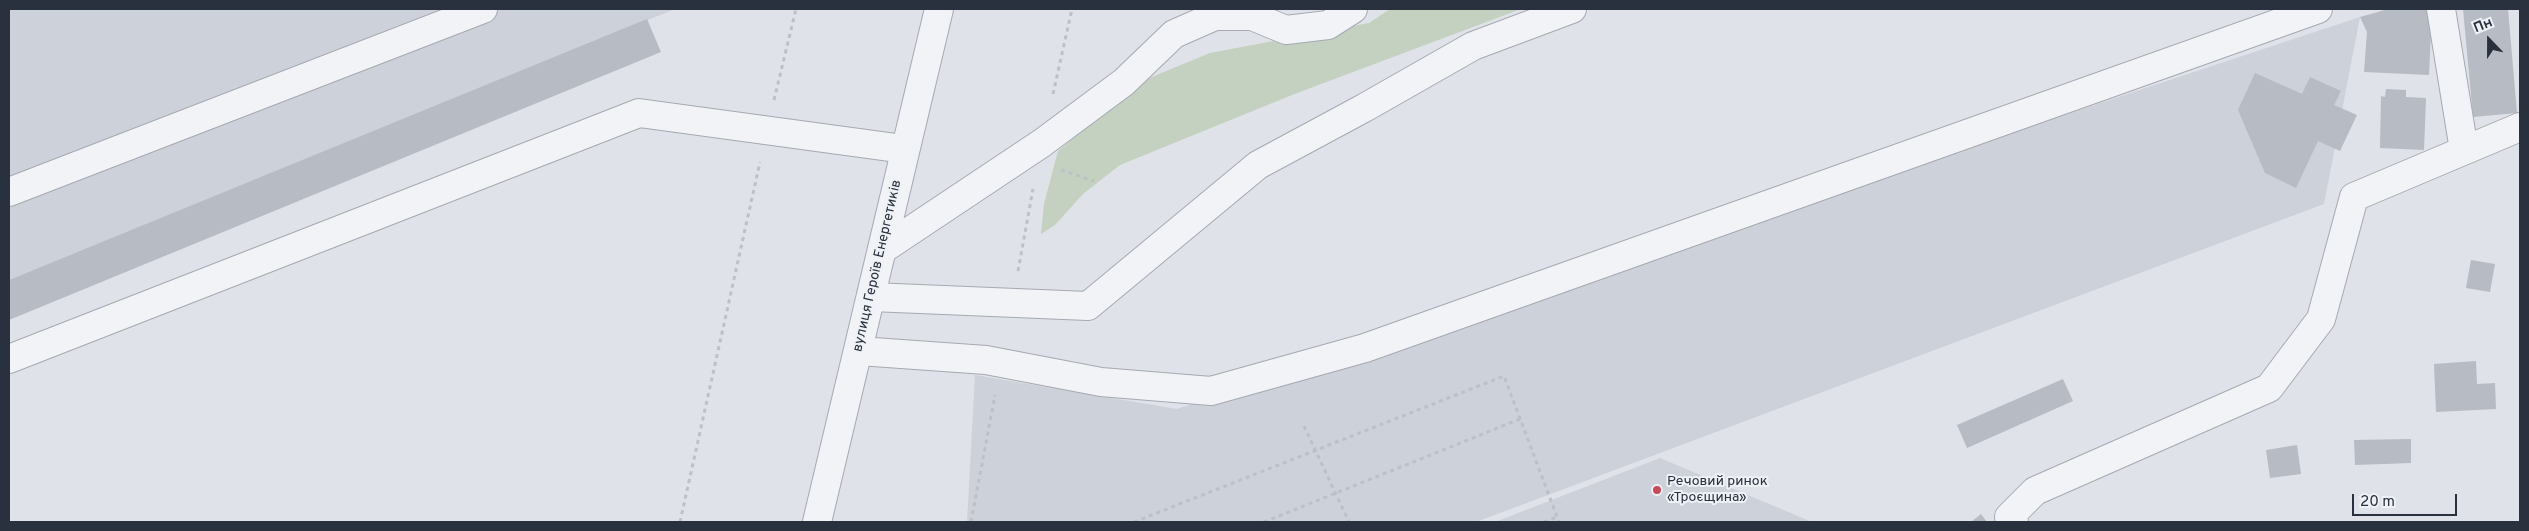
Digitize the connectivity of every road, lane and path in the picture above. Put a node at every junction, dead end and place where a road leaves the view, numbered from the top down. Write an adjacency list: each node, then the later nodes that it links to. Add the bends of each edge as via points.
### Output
1 (483, 9): 16 (street)
2 (796, 9): 11 (path)
3 (939, 9): 13 (street, вулиця Героїв Енергетиків)
4 (1072, 9): 9 (path)
5 (1353, 9): 12 (street, via 1328,24 1286,30 1252,16 1215,16 1174,34 1124,82)
6 (1572, 9): 19 (street, via 1473,46 1258,165 1088,306)
7 (2318, 9): 22 (street, via 1365,348 1211,391 1101,382)
8 (2441, 9): 14 (street)
9 (1053, 95)
10 (2520, 127): 14 (street)
11 (767, 131): 13 (street); 21 (street, via 639,113); 28 (path)
12 (1041, 147): 15 (path, via 1061,171); 17 (street); 19 (path)
13 (904, 149): 17 (street, вулиця Героїв Енергетиків)
14 (2464, 150): 36 (street, via 2354,197 2321,319 2269,388 2035,491 2010,517)
15 (1094, 181)
16 (9, 192)
17 (883, 249): 18 (street, вулиця Героїв Енергетиків)
18 (871, 297): 19 (street); 20 (street, вулиця Героїв Енергетиків)
19 (1012, 302)
20 (859, 351): 22 (street); 29 (street, вулиця Героїв Енергетиків)
21 (9, 359)
22 (1001, 363): 30 (path)
23 (1520, 419): 25 (path, via 1504,376); 26 (path); 27 (path)
24 (1304, 426): 25 (path)
25 (1315, 450): 26 (path); 31 (path)
26 (1335, 493): 32 (path); 33 (path)
27 (1557, 517): 34 (path); 35 (path)
28 (680, 522)
29 (818, 522)
30 (971, 522)
31 (1134, 522)
32 (1264, 522)
33 (1349, 522)
34 (1544, 522)
35 (1559, 522)
36 (2014, 522)

